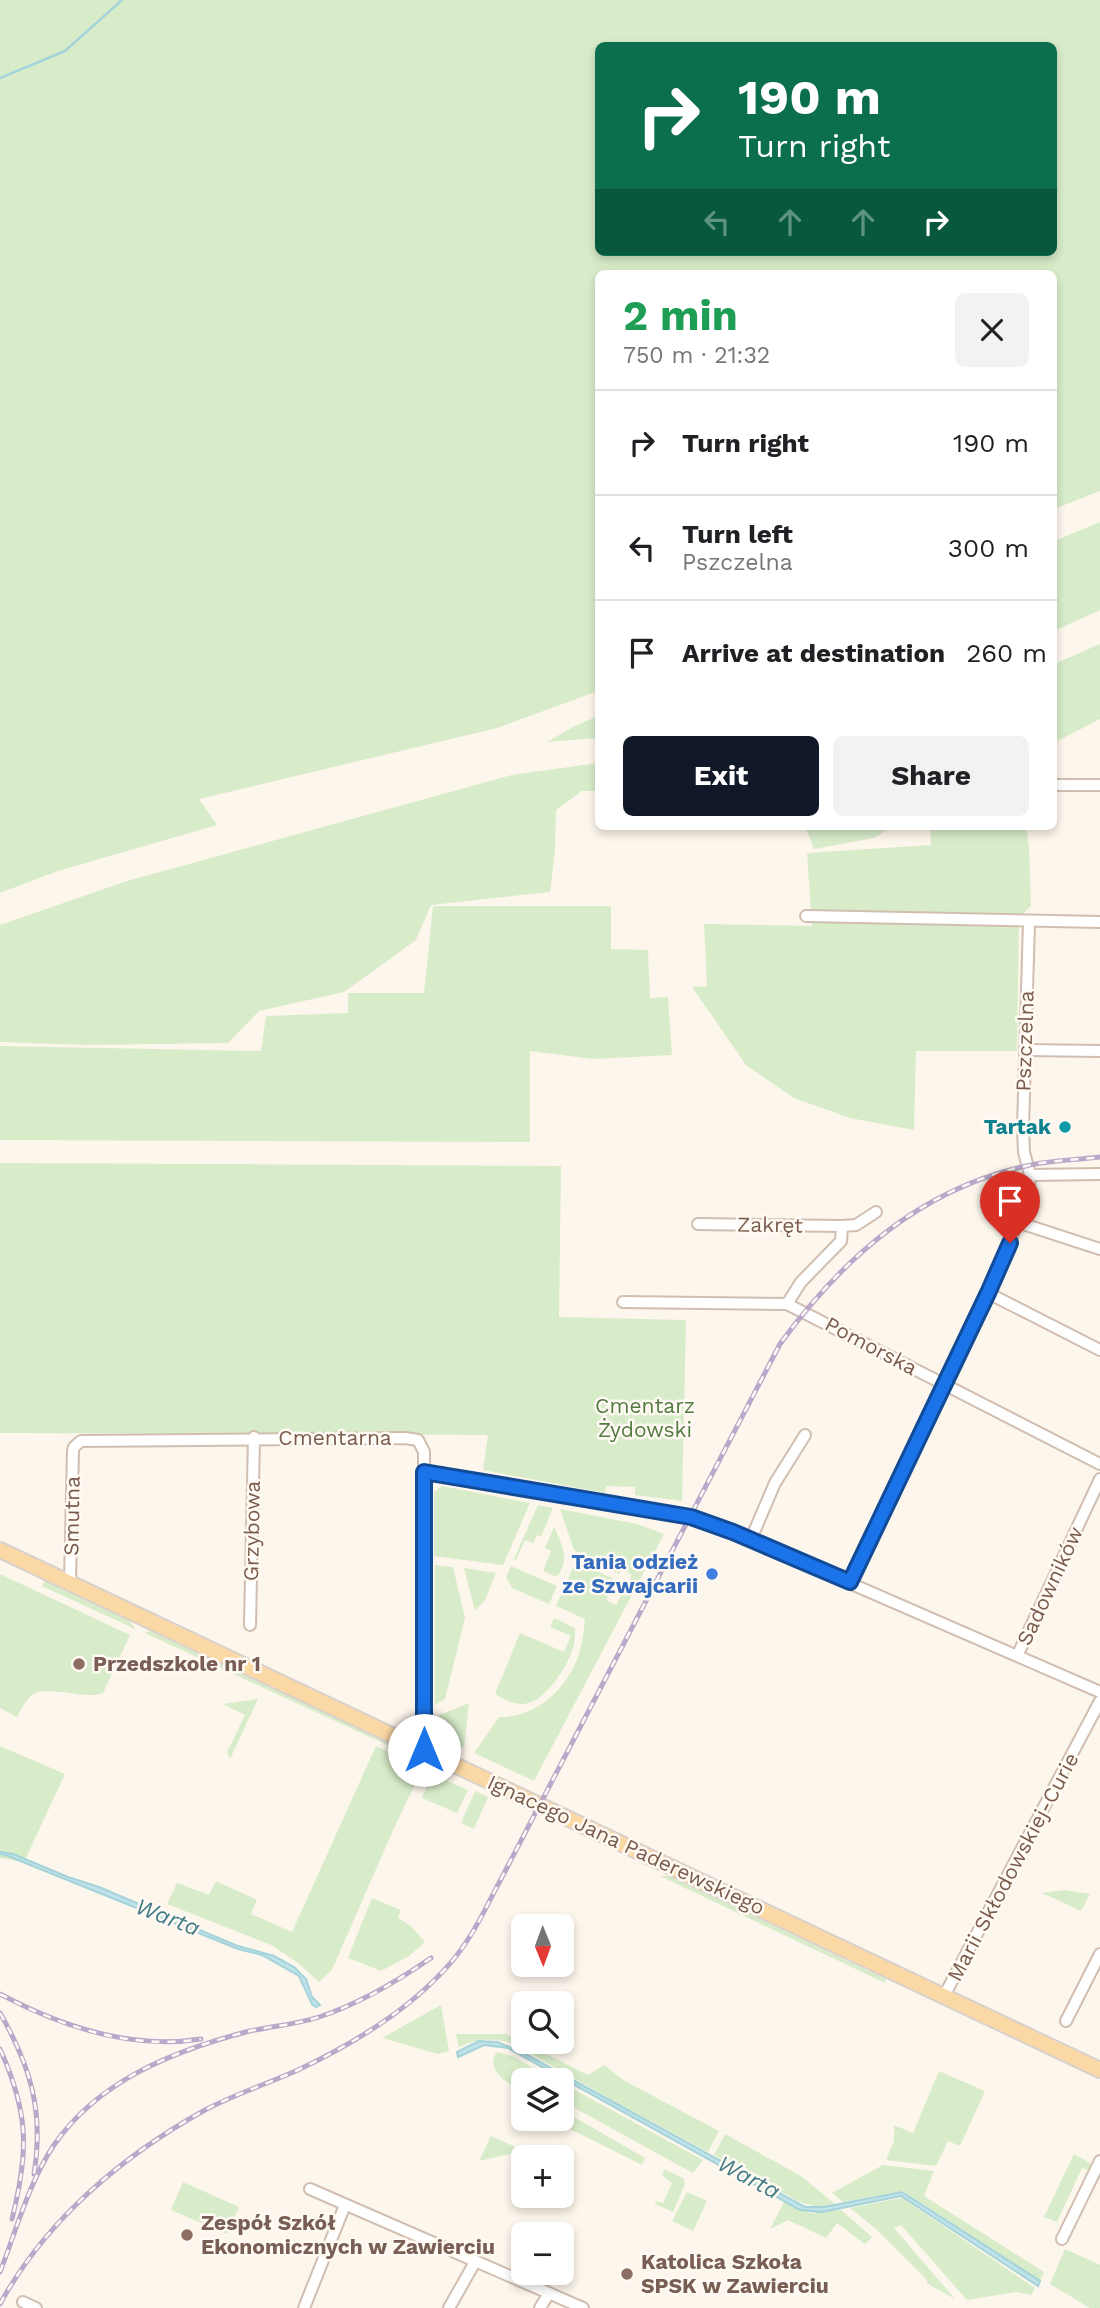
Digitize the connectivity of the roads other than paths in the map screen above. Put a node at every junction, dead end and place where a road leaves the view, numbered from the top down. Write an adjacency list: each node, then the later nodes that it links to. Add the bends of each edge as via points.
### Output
1 (1057, 785): 2 (street)
2 (1100, 785)
3 (806, 916): 4 (street)
4 (1029, 922): 5 (street); 6 (street, Pszczelna)
5 (1100, 922)
6 (1025, 1050): 7 (street); 9 (street, Pszczelna, via 1023,1140)
7 (1100, 1051)
8 (1100, 1174): 9 (street)
9 (1030, 1175): 11 (street, Pszczelna)
10 (876, 1212): 13 (street, Zakręt, via 856,1225)
11 (1017, 1222): 14 (street); 15 (street, Pszczelna)
12 (698, 1224): 13 (street, Zakręt)
13 (842, 1226): 17 (street, Zakręt, via 841,1241 801,1282)
14 (1100, 1249)
15 (988, 1293): 18 (street); 19 (street, Pszczelna)
16 (623, 1302): 17 (street, Pomorska)
17 (788, 1304): 19 (street, Pomorska)
18 (1100, 1350)
19 (944, 1385): 23 (street, Pomorska); 29 (street, Pszczelna)
20 (805, 1435): 26 (street, via 775,1483)
21 (254, 1437): 22 (street, Cmentarna, via 87,1439); 24 (street, Cmentarna, via 412,1438 422,1446); 30 (street, Grzybowa)
22 (73, 1451): 28 (street, Smutna)
23 (1100, 1464)
24 (424, 1472): 26 (street, via 691,1517); 34 (street, Cmentarna)
25 (1100, 1479): 31 (street, Sadowników)
26 (751, 1539): 29 (street)
27 (0, 1550): 28 (main road, Ignacego Jana Paderewskiego)
28 (70, 1582): 34 (main road, Ignacego Jana Paderewskiego)
29 (850, 1582): 31 (street)
30 (250, 1625)
31 (1018, 1654): 32 (street)
32 (1100, 1692)
33 (1100, 1701): 36 (street, Marii Skłodowskiej-Curie)
34 (424, 1750): 36 (main road, Ignacego Jana Paderewskiego)
35 (1100, 1954): 37 (street)
36 (944, 1996): 38 (main road, Ignacego Jana Paderewskiego)
37 (1066, 2021)
38 (1100, 2070)
39 (1100, 2161): 42 (street)
40 (310, 2189): 41 (street)
41 (345, 2205): 43 (street); 47 (street)
42 (1062, 2239)
43 (474, 2262): 44 (street); 48 (street)
44 (549, 2293): 49 (street); 50 (street)
45 (23, 2302): 46 (street)
46 (36, 2308)
47 (304, 2308)
48 (449, 2308)
49 (540, 2308)
50 (583, 2308)

